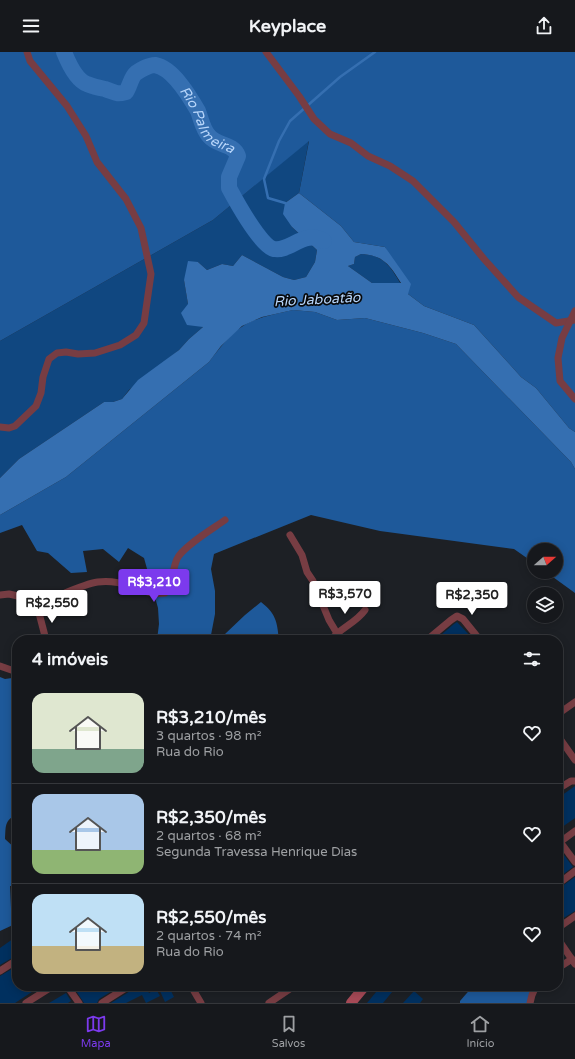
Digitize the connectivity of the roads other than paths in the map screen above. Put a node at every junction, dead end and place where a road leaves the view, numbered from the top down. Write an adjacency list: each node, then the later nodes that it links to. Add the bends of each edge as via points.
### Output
1 (27, 52): 6 (street, via 30,61 67,106 86,136 97,162 126,199 141,228 151,274 144,323 136,335 120,345 95,353 66,352 49,358 36,406 15,426)
2 (266, 52): 4 (street, via 314,119 330,134 351,143 368,156 413,181 454,222 518,296 556,323)
3 (575, 311): 4 (street)
4 (573, 321): 5 (street, via 562,338 558,358 560,381)
5 (575, 399)
6 (0, 427)
7 (225, 520): 11 (street, via 177,557 165,594 151,593 107,580 93,582)
8 (290, 535): 14 (street, via 302,555 307,572)
9 (0, 595): 10 (street)
10 (18, 596): 11 (street); 13 (street)
11 (58, 596): 13 (street, via 42,606)
12 (365, 610): 14 (street)
13 (39, 613): 15 (street)
14 (336, 633)
15 (45, 635)
16 (433, 635): 17 (street, via 455,617 463,619)
17 (476, 635)
18 (0, 666): 19 (street)
19 (12, 670)
20 (575, 702): 21 (street)
21 (563, 710)
22 (563, 743): 23 (street)
23 (575, 760)
24 (575, 781): 25 (street)
25 (563, 786)
26 (575, 830): 27 (street)
27 (563, 838)
28 (563, 846): 29 (street)
29 (575, 862)
30 (575, 871): 31 (street)
31 (563, 880)
32 (575, 916): 33 (street)
33 (563, 924)
34 (563, 946): 35 (street)
35 (574, 961): 37 (street)
36 (12, 963): 38 (street)
37 (563, 966)
38 (0, 971)
39 (45, 991): 46 (street)
40 (71, 991): 47 (street)
41 (121, 991): 48 (street)
42 (194, 991): 49 (street)
43 (287, 991): 50 (street)
44 (358, 991): 51 (main road)
45 (534, 991): 52 (street)
46 (26, 1003)
47 (79, 1003)
48 (102, 1003)
49 (201, 1003)
50 (269, 1003)
51 (351, 1003)
52 (530, 1003)

